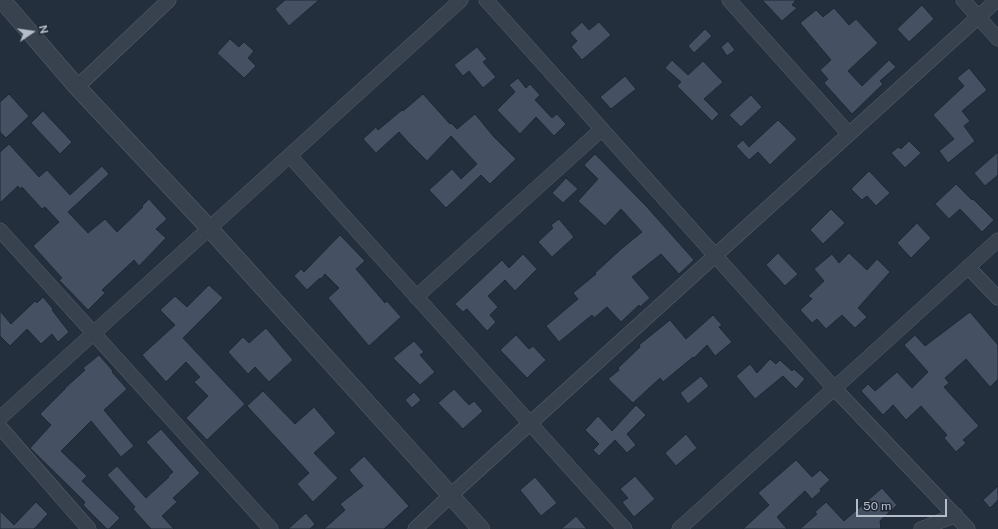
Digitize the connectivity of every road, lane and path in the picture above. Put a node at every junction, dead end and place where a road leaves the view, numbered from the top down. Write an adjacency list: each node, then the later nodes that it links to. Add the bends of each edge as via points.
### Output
1 (2, 0): 10 (street)
2 (169, 0): 10 (street)
3 (461, 0): 13 (street)
4 (486, 0): 11 (street)
5 (729, 0): 12 (street)
6 (963, 0): 8 (street)
7 (997, 0): 8 (street)
8 (978, 17): 9 (street); 12 (street)
9 (998, 39)
10 (77, 87): 14 (street)
11 (602, 129): 17 (street); 19 (street)
12 (849, 134): 17 (street)
13 (290, 156): 14 (street); 19 (street)
14 (210, 229): 21 (street); 26 (street)
15 (0, 230): 21 (street)
16 (998, 240): 18 (street)
17 (715, 256): 22 (street); 24 (street)
18 (968, 266): 20 (street); 22 (street)
19 (416, 297): 24 (street)
20 (998, 298)
21 (94, 333): 23 (street); 29 (street)
22 (834, 388): 27 (street); 33 (street)
23 (0, 418)
24 (530, 424): 26 (street); 32 (street)
25 (0, 428): 28 (street)
26 (451, 495): 30 (street); 31 (street)
27 (956, 515): 34 (street); 35 (street)
28 (90, 529)
29 (271, 529)
30 (415, 529)
31 (481, 529)
32 (625, 529)
33 (679, 529)
34 (921, 529)
35 (968, 529)

